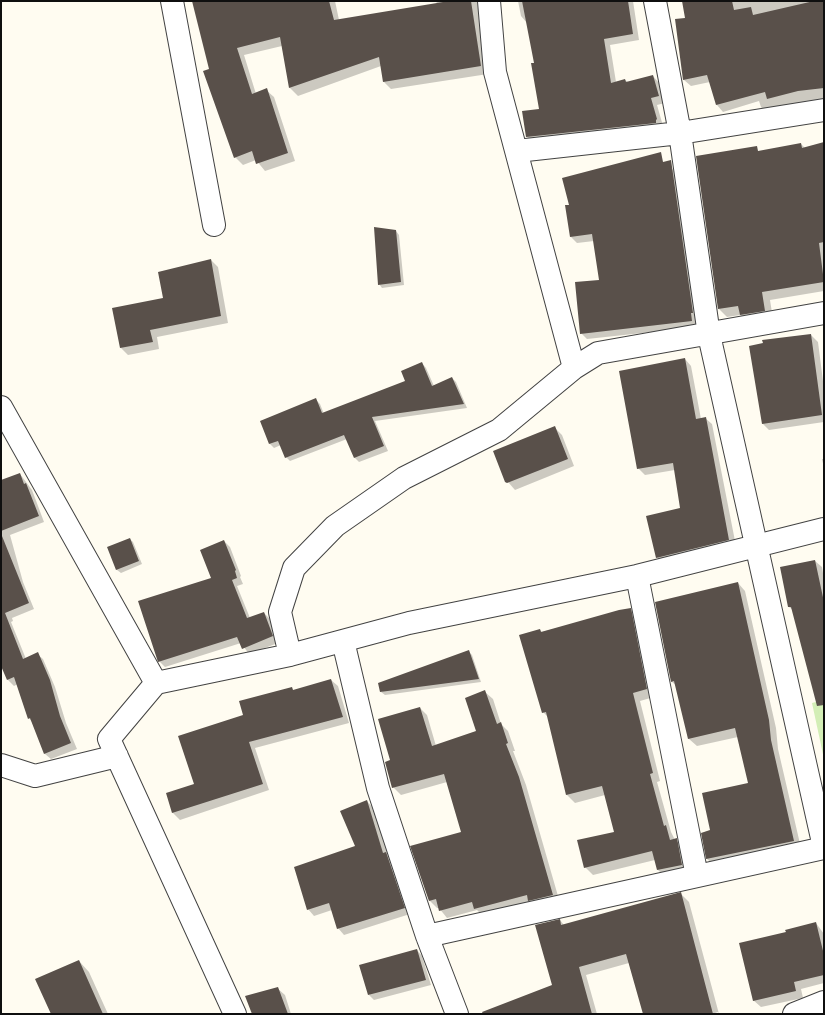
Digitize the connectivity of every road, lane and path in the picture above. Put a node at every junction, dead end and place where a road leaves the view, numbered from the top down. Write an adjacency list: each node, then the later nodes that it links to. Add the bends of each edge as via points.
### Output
1 (172, 1): 7 (street)
2 (489, 1): 6 (street, via 495,72)
3 (655, 1): 5 (street)
4 (824, 110): 5 (street)
5 (680, 134): 6 (street); 9 (street)
6 (517, 151): 10 (street)
7 (214, 225)
8 (824, 313): 9 (street)
9 (709, 335): 10 (street, via 598,353); 13 (street)
10 (574, 368): 16 (street, via 499,430 404,478 335,526 294,568 280,612)
11 (1, 407): 17 (street)
12 (824, 529): 13 (street)
13 (756, 545): 14 (street); 20 (street)
14 (637, 576): 15 (street, via 409,623); 21 (street)
15 (343, 641): 16 (street); 22 (street, via 378,788)
16 (290, 655): 17 (street)
17 (156, 683): 18 (street, via 109,739)
18 (117, 756): 19 (street, via 35,776); 24 (street)
19 (1, 765)
20 (824, 848): 21 (street)
21 (696, 876): 22 (street)
22 (427, 936): 25 (street)
23 (824, 1002): 26 (street)
24 (235, 1014)
25 (457, 1014)
26 (794, 1014)

